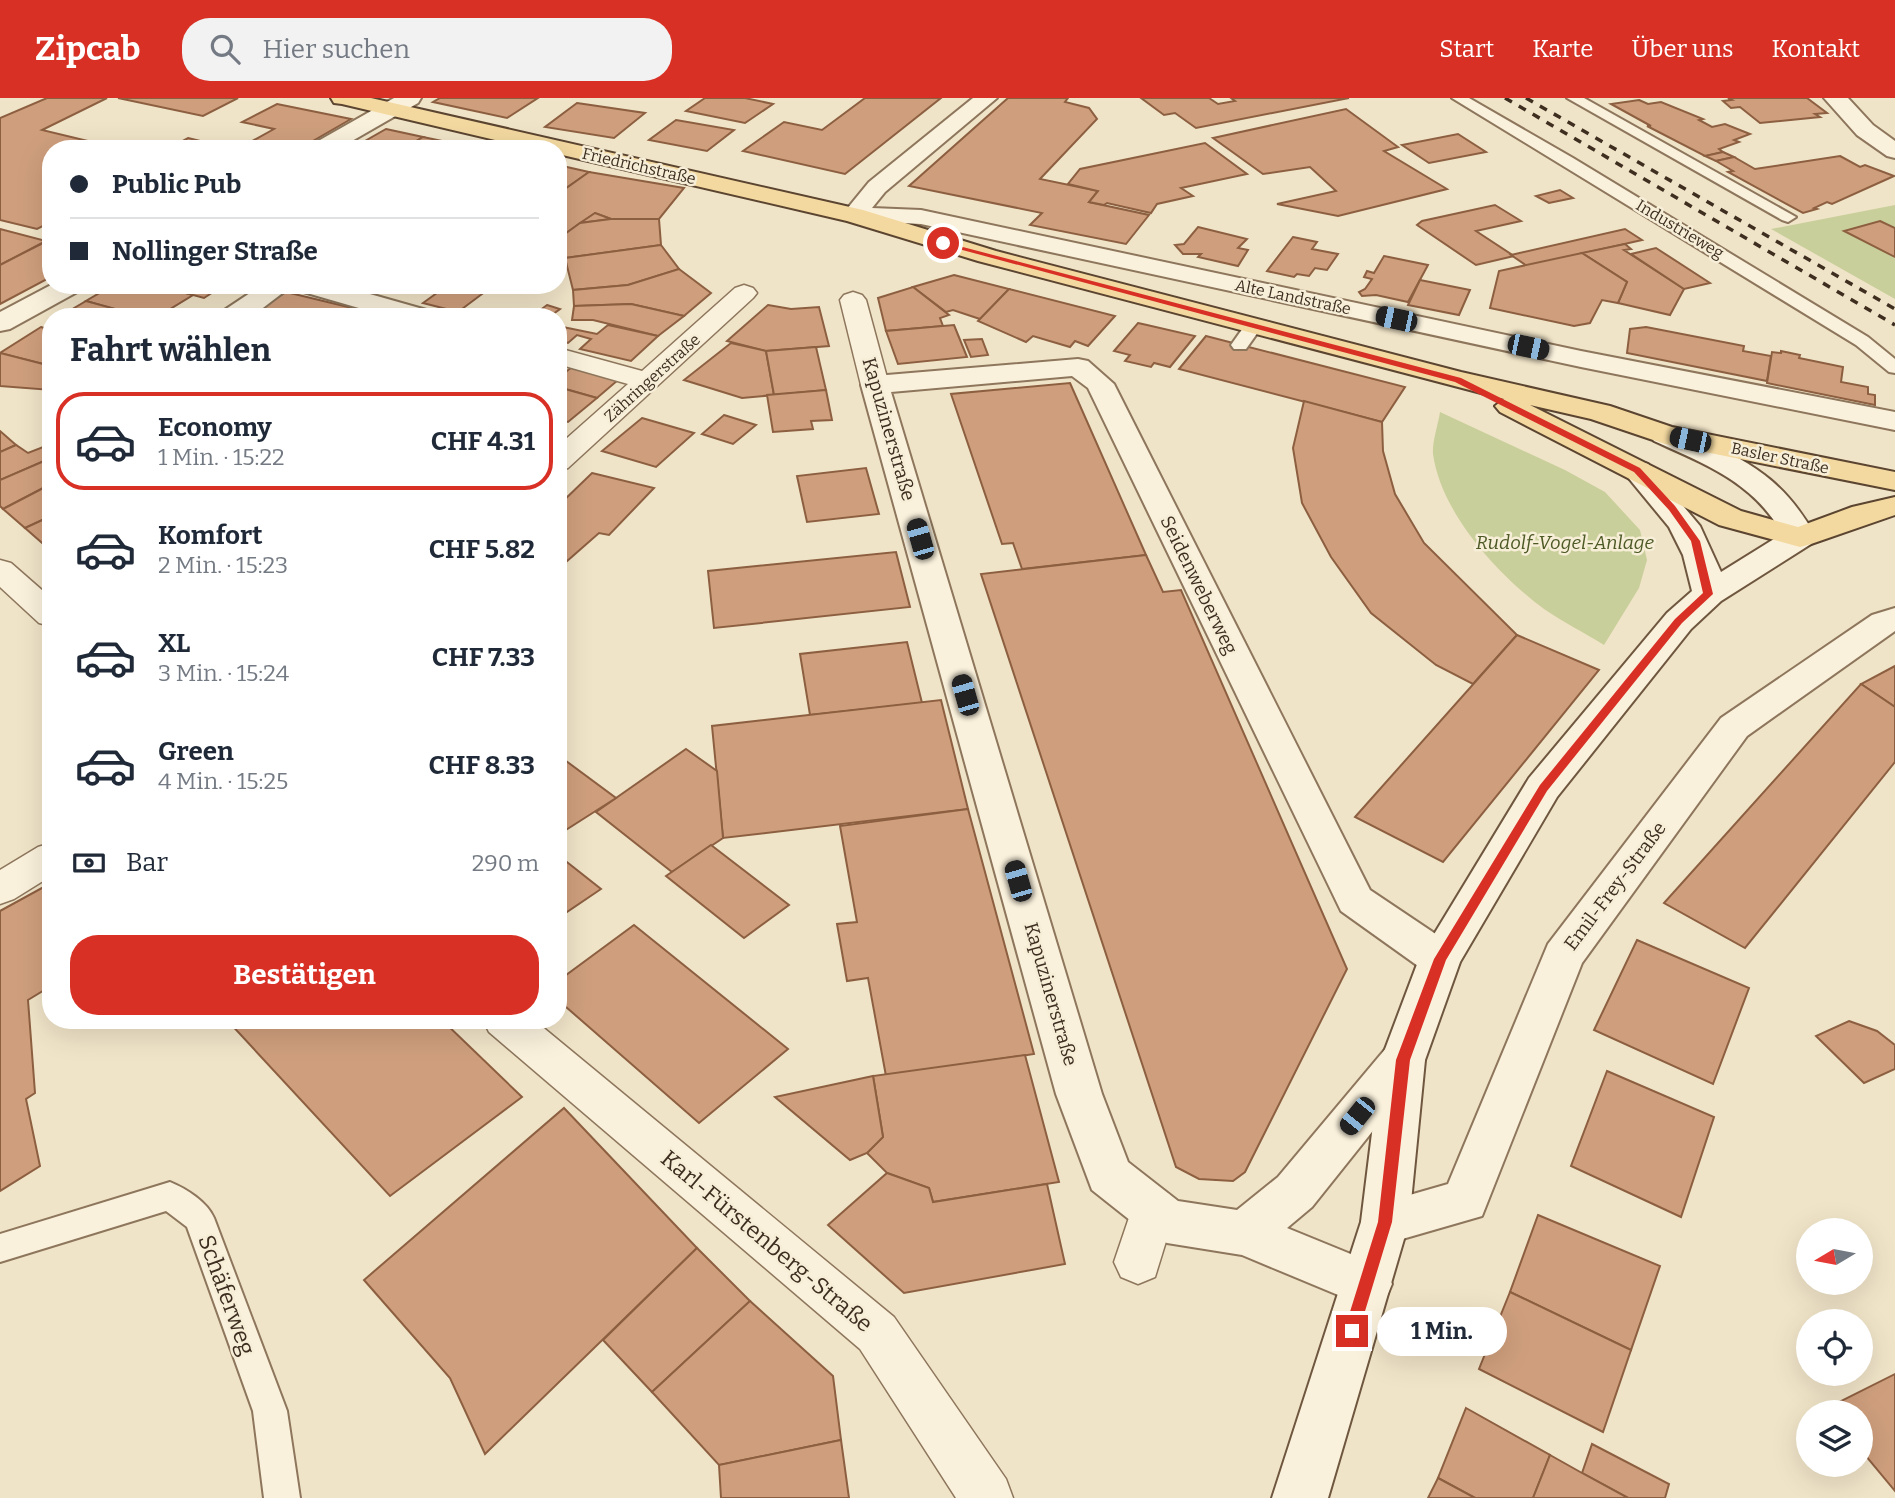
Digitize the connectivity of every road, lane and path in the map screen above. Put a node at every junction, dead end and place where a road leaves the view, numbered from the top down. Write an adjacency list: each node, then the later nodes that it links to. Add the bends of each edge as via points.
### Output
1 (342, 98): 6 (main road, Friedrichstraße)
2 (986, 98): 11 (street, via 877,187)
3 (1460, 98): 22 (lane, Industrieweg, via 1862,341)
4 (1574, 98): 12 (lane)
5 (1835, 98): 10 (street, via 1865,130)
6 (401, 103): 7 (street); 8 (main road, Friedrichstraße)
7 (337, 140)
8 (551, 140)
9 (567, 144): 11 (main road, Friedrichstraße)
10 (1895, 151)
11 (854, 215): 23 (main road, Basler Straße, via 1247,335); 26 (street, Alte Landstraße, via 921,217 1567,356)
12 (1788, 217)
13 (744, 293): 24 (street, Zähringerstraße)
14 (53, 294): 20 (street)
15 (267, 294): 18 (street)
16 (340, 294): 19 (street)
17 (853, 300): 25 (street, Kapuzinerstraße)
18 (246, 308)
19 (389, 308)
20 (0, 323)
21 (567, 359): 24 (street)
22 (1895, 368)
23 (1458, 380): 27 (main road, Basler Straße, via 1600,412); 29 (main road, Basler Straße)
24 (649, 382): 28 (street, Zähringerstraße)
25 (875, 385): 39 (street, Seidenweberweg, via 1079,367 1101,384 1355,901); 42 (street, Kapuzinerstraße, via 1079,1094 1109,1175)
26 (1895, 421)
27 (1665, 435): 30 (main road, Basler Straße); 32 (street, Basler Straße, via 1769,490 1789,513)
28 (567, 454)
29 (1637, 470): 32 (main road, Basler Straße, via 1730,518); 34 (street, via 1695,541)
30 (1895, 481)
31 (1895, 506): 32 (main road)
32 (1800, 537): 34 (street)
33 (0, 569): 35 (street)
34 (1709, 594): 39 (street, via 1679,621 1544,788)
35 (42, 609)
36 (1895, 619): 43 (street, Emil-Frey-Straße, via 1734,727 1563,956 1465,1201)
37 (42, 863): 38 (street)
38 (0, 889)
39 (1440, 959): 41 (street)
40 (516, 1029): 49 (street, Karl-Fürstenberg-Straße, via 877,1333)
41 (1403, 1060): 43 (street); 44 (street, via 1295,1192)
42 (1153, 1209): 44 (street, Kapuzinerstraße, via 1167,1221); 46 (street)
43 (1385, 1222): 47 (street)
44 (1245, 1233): 47 (street, Kapuzinerstraße)
45 (0, 1248): 48 (lane, Schäferweg, via 170,1196 199,1218 270,1411)
46 (1138, 1262)
47 (1367, 1284): 50 (street)
48 (282, 1498)
49 (987, 1498)
50 (1300, 1498)

